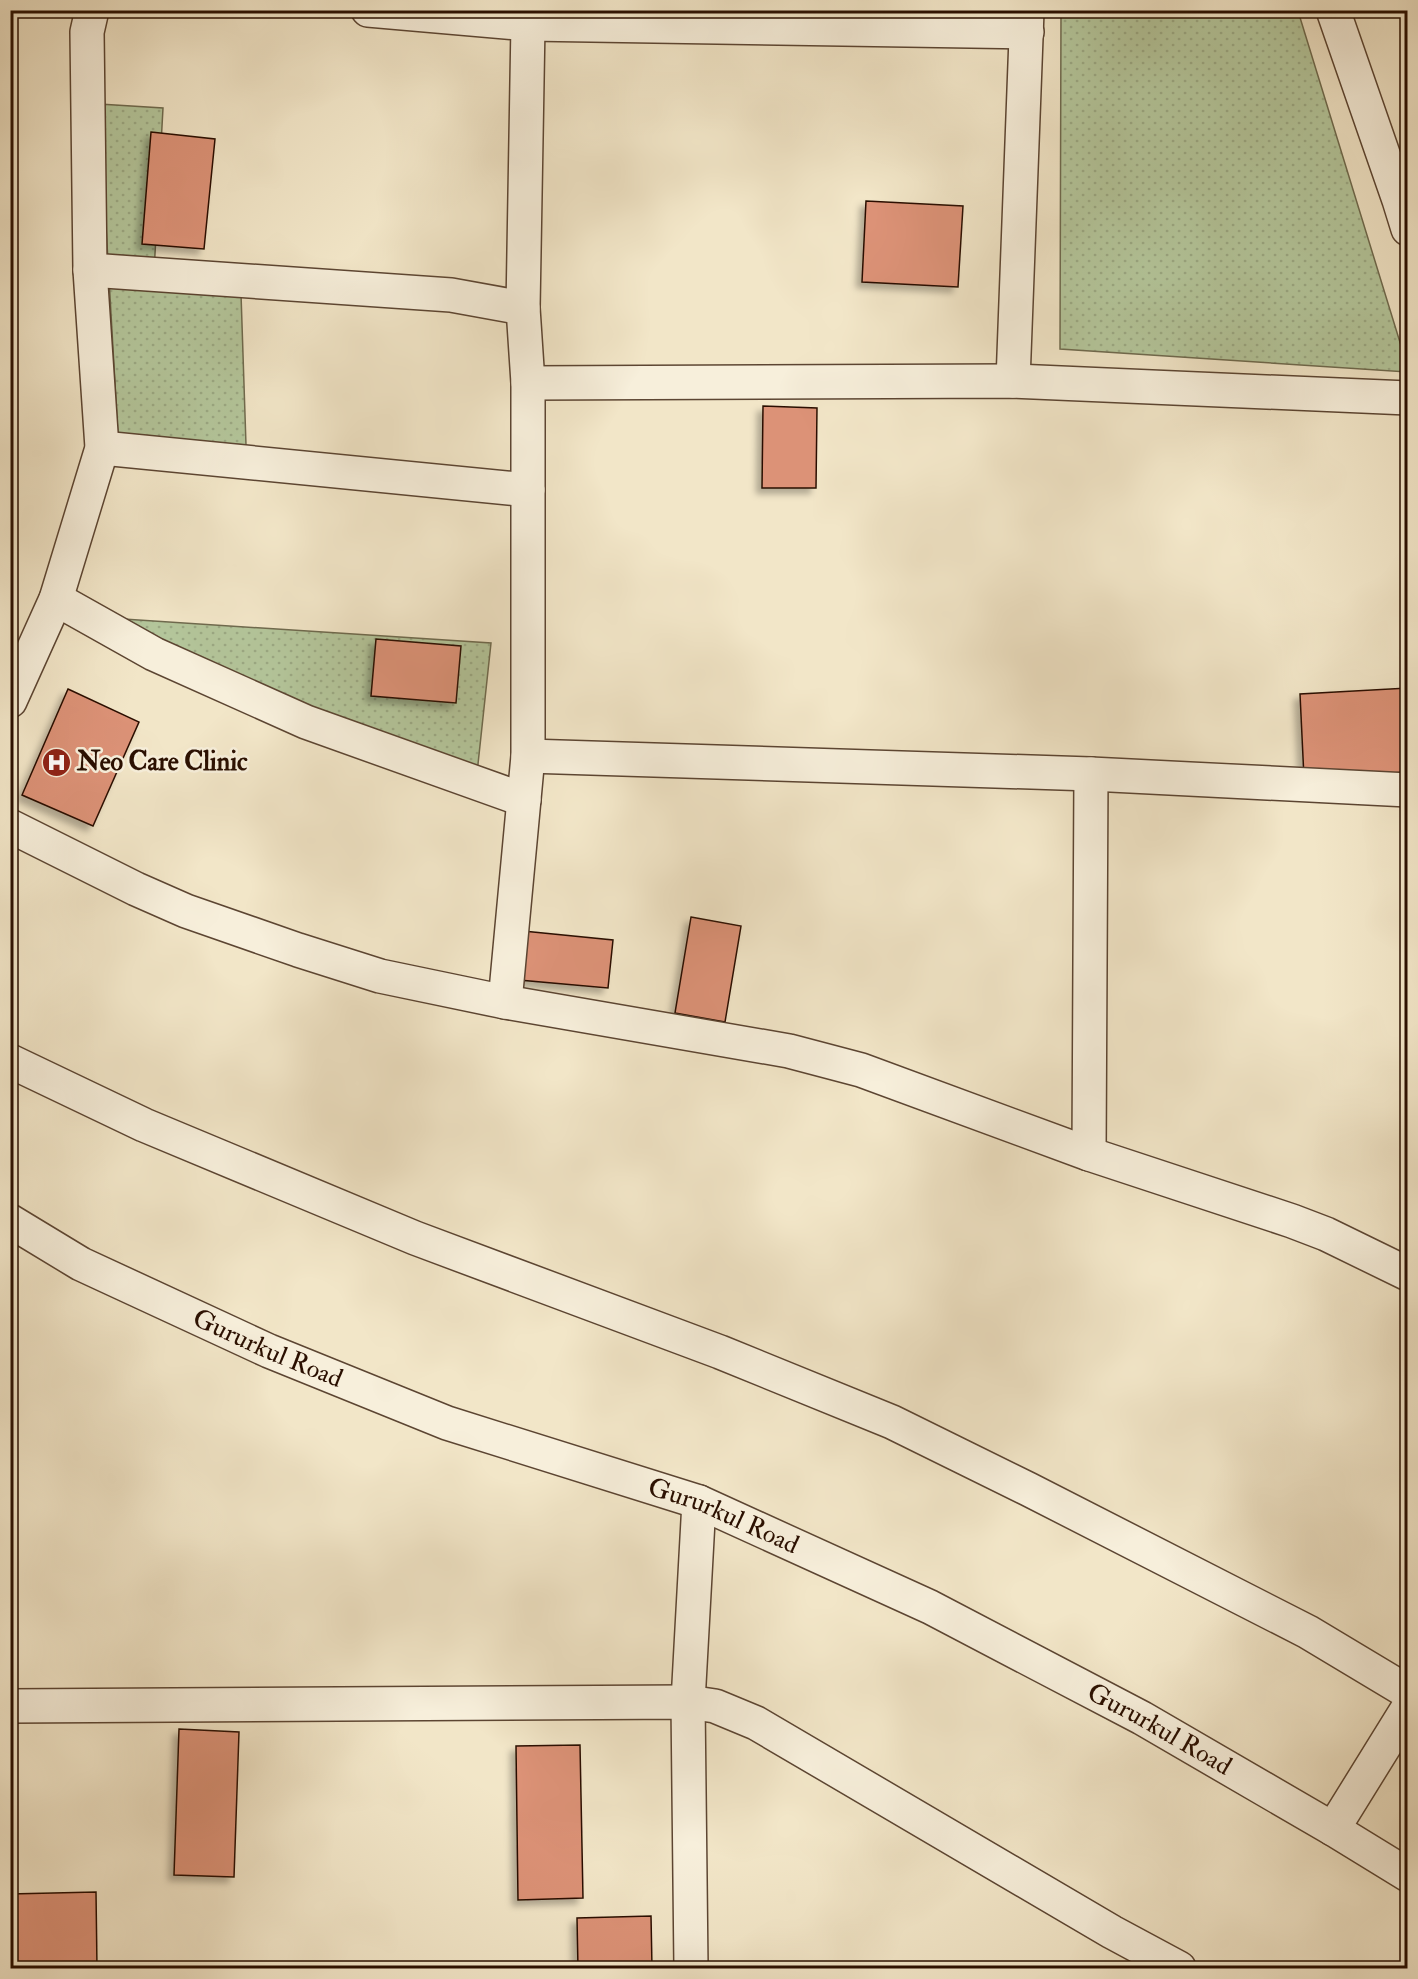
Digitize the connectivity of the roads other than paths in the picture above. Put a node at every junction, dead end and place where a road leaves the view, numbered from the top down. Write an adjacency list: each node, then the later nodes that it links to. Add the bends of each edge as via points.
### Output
1 (92, 10): 7 (street, via 87,32)
2 (368, 10): 5 (street)
3 (1333, 10): 6 (street)
4 (1027, 21): 5 (street); 9 (street)
5 (528, 24): 8 (street)
6 (1405, 209)
7 (90, 270): 8 (street, via 451,295); 12 (street)
8 (523, 308): 10 (street)
9 (1012, 381): 10 (street); 11 (street)
10 (528, 383): 13 (street)
11 (1407, 398)
12 (102, 448): 13 (street); 14 (street)
13 (528, 490): 16 (street)
14 (56, 599): 15 (street); 19 (street, via 154,654 306,722)
15 (10, 701)
16 (528, 756): 17 (street); 19 (street)
17 (1091, 774): 18 (street); 23 (street)
18 (1407, 790)
19 (524, 800): 21 (street)
20 (10, 826): 21 (street, via 186,911 380,976)
21 (505, 1002): 23 (street, via 789,1051 861,1070)
22 (10, 1061): 27 (street, via 144,1125 415,1238 720,1352 892,1422 1308,1632)
23 (1089, 1154): 25 (street, via 1292,1221)
24 (10, 1221): 26 (street, Gururkul Road, via 81,1264 269,1351 447,1423)
25 (1407, 1274)
26 (699, 1502): 28 (street); 31 (street, Gururkul Road, via 941,1612 1142,1718)
27 (1407, 1692)
28 (688, 1702): 29 (street); 33 (street); 34 (street, via 715,1706 756,1723)
29 (10, 1706)
30 (1407, 1708): 31 (street)
31 (1333, 1828): 32 (street, Gururkul Road)
32 (1407, 1875)
33 (691, 1968)
34 (1179, 1968)

